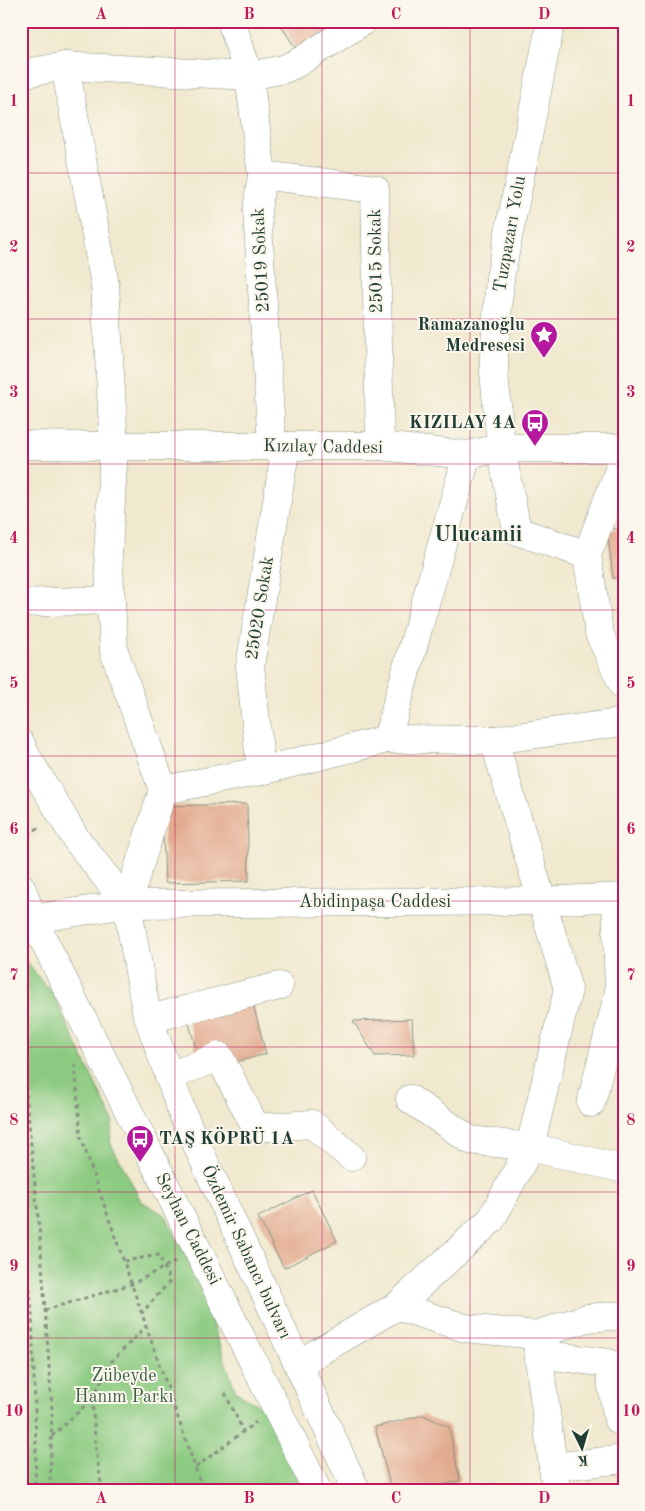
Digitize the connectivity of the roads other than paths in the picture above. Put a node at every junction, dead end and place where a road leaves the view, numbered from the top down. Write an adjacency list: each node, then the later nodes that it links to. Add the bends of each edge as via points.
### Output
1 (231, 21): 6 (street, 25019 Sokak)
2 (363, 21): 6 (street, via 299,62 284,69)
3 (551, 21): 12 (street, Tuzpazarı Yolu, via 500,278 494,372)
4 (64, 66): 5 (street); 6 (street); 9 (street, via 105,285)
5 (21, 74)
6 (249, 76): 7 (street, 25019 Sokak)
7 (262, 175): 10 (street, 25019 Sokak, via 257,210); 11 (street, 25015 Sokak, via 374,189)
8 (21, 444): 9 (street, Kızılay Caddesi)
9 (114, 446): 10 (street, Kızılay Caddesi); 17 (street, via 108,554)
10 (279, 446): 11 (street, Kızılay Caddesi); 24 (street, 25020 Sokak, via 250,666)
11 (380, 446): 14 (street, Kızılay Caddesi)
12 (501, 448): 13 (street, Kızılay Caddesi); 14 (street, Kızılay Caddesi); 16 (street, Tuzpazarı Yolu, via 518,531)
13 (624, 448)
14 (467, 455): 21 (street)
15 (624, 457): 16 (street)
16 (587, 555): 19 (street, via 599,633)
17 (111, 600): 18 (street); 25 (street, via 114,651)
18 (21, 603)
19 (624, 687)
20 (624, 722): 22 (street)
21 (387, 739): 22 (street); 24 (street)
22 (494, 740): 28 (street)
23 (21, 744): 29 (street, Özdemir Sabancı bulvarı, via 76,839)
24 (261, 771): 25 (street)
25 (163, 790): 29 (street)
26 (21, 887): 30 (street, Seyhan Caddesi)
27 (620, 898): 28 (street, Abidinpaşa Caddesi); 35 (street, via 619,992)
28 (541, 901): 29 (street, Abidinpaşa Caddesi); 36 (street, via 568,989)
29 (127, 904): 30 (street, Abidinpaşa Caddesi); 32 (street, Özdemir Sabancı bulvarı)
30 (33, 919): 46 (street, Seyhan Caddesi)
31 (279, 986): 32 (street)
32 (149, 1019): 33 (street, Özdemir Sabancı bulvarı)
33 (169, 1077): 37 (street, via 219,1056 256,1128 312,1124); 42 (street, Özdemir Sabancı bulvarı, via 183,1115)
34 (410, 1099): 36 (street, via 470,1140)
35 (591, 1103)
36 (530, 1147): 38 (street); 39 (street, via 491,1220)
37 (351, 1157)
38 (624, 1169)
39 (397, 1306): 41 (street, via 466,1328); 42 (street)
40 (624, 1315): 41 (street, via 587,1318)
41 (538, 1345): 43 (street, via 608,1363 618,1420); 45 (street)
42 (298, 1364): 47 (street, Özdemir Sabancı bulvarı)
43 (624, 1420)
44 (624, 1459): 45 (street)
45 (555, 1479)
46 (318, 1490)
47 (356, 1490)

